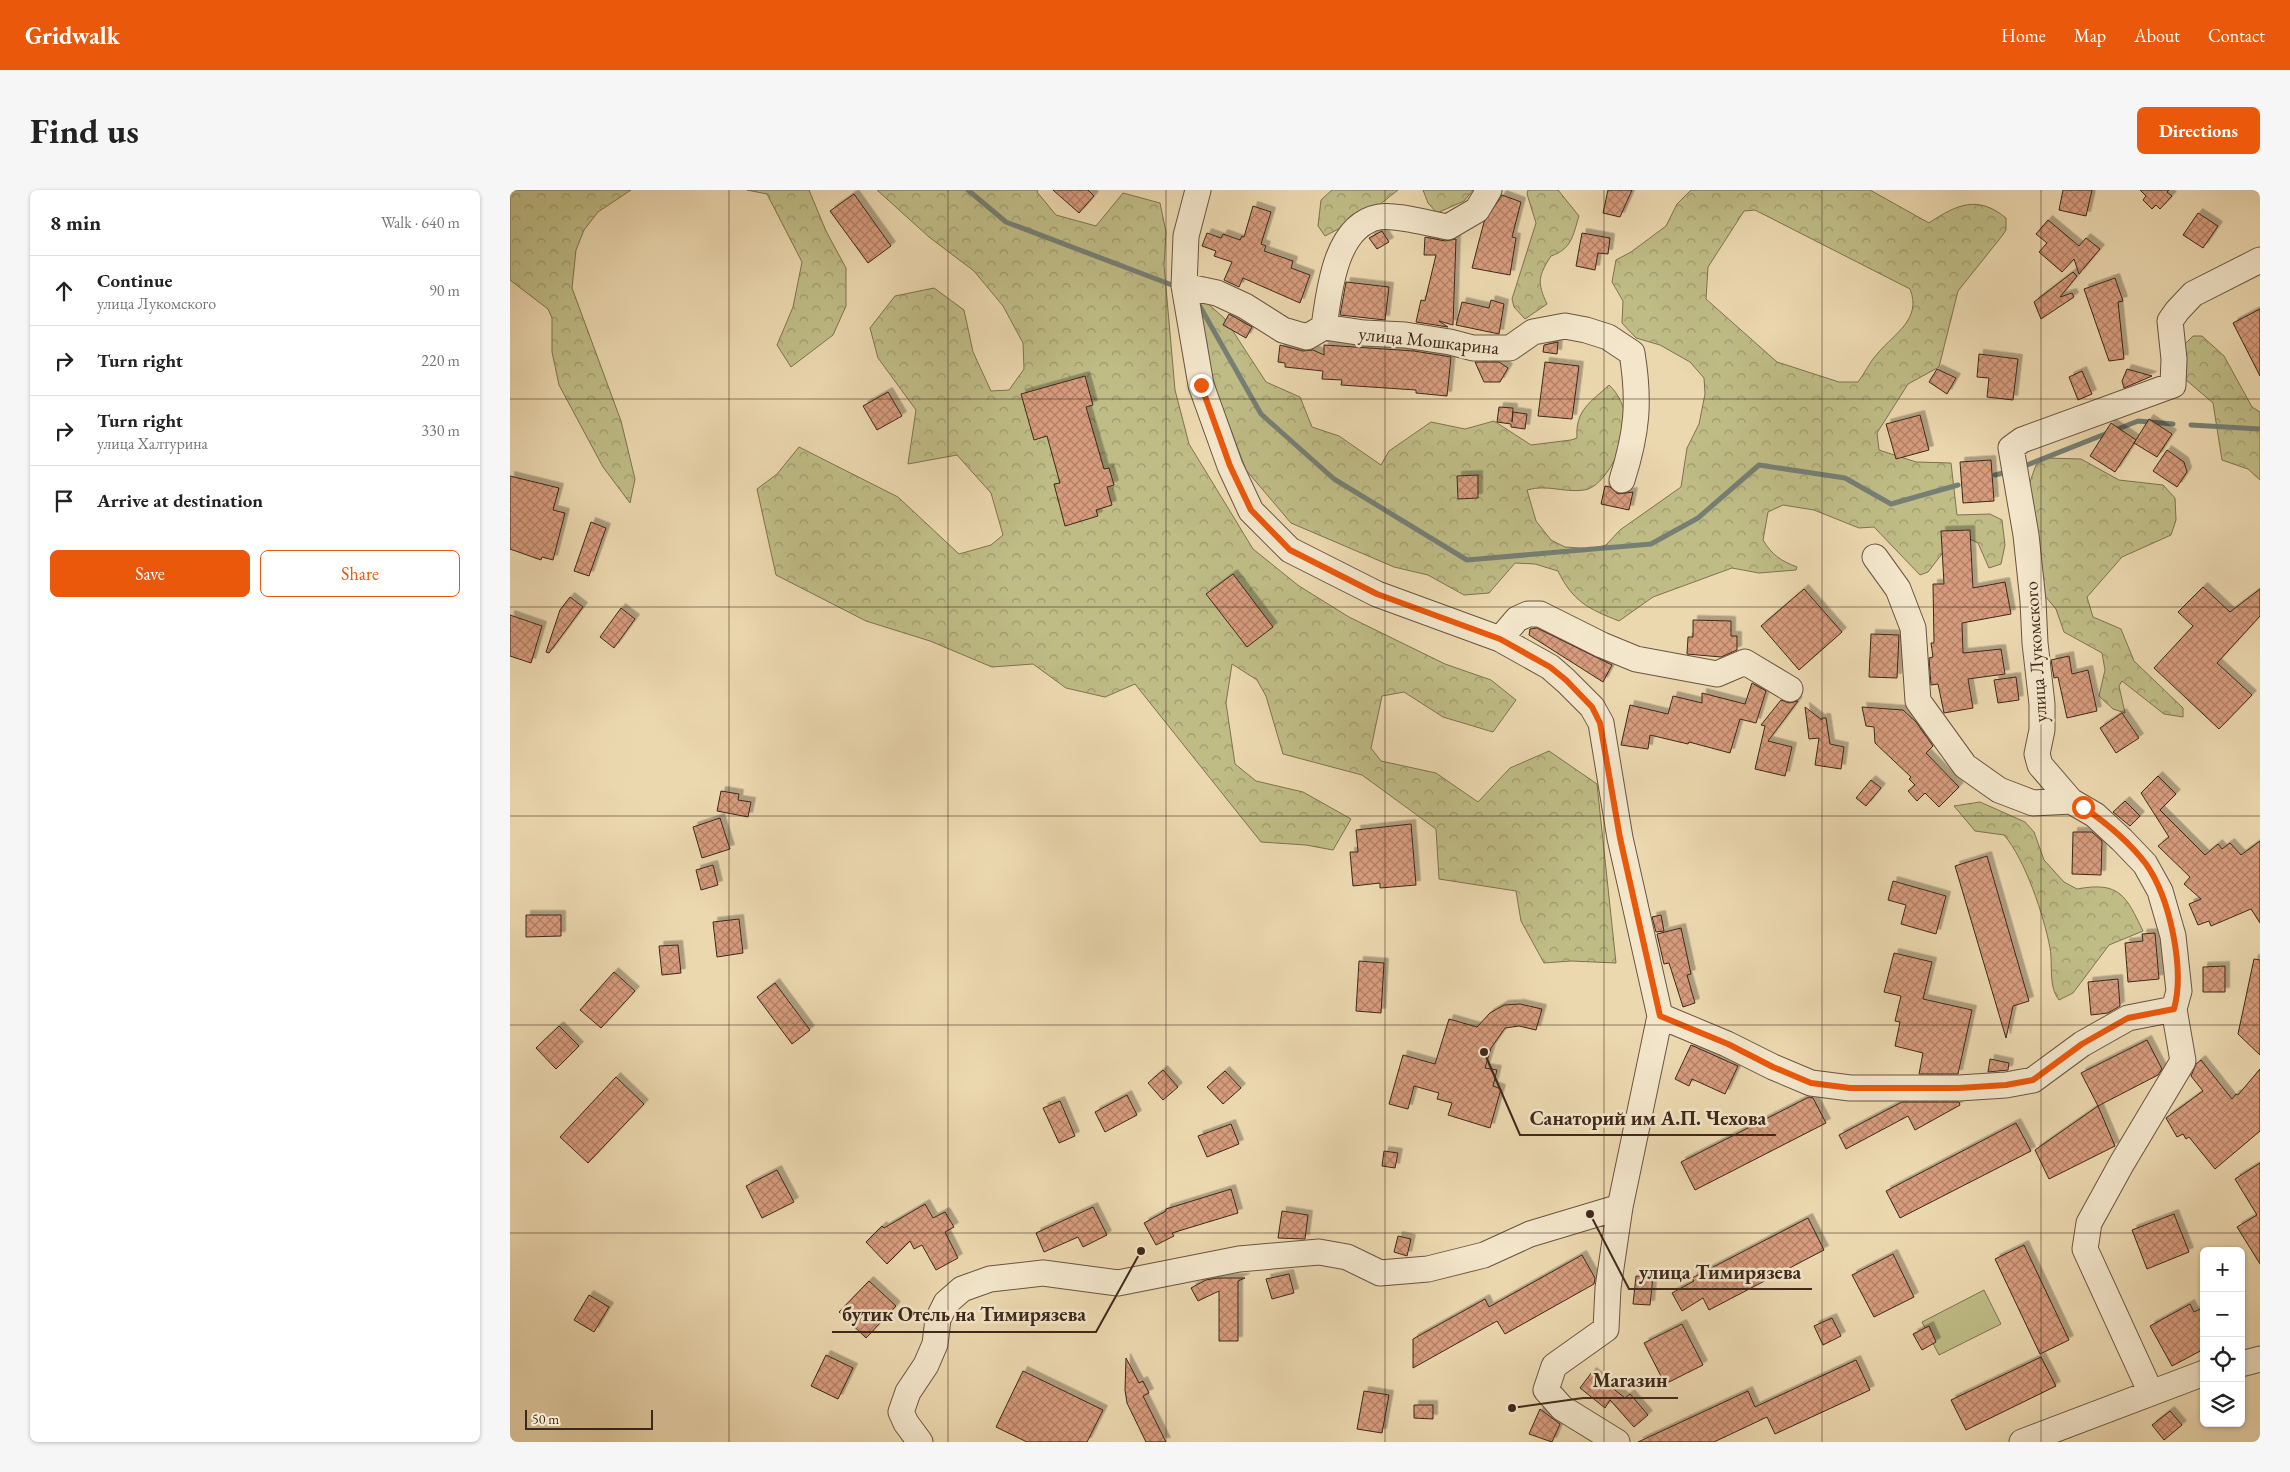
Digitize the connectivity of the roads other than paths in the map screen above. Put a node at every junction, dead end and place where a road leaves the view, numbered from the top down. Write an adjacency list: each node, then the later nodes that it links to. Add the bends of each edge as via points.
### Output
1 (1198, 190): 4 (street, via 1186,236)
2 (1489, 190): 5 (street, via 1477,210 1448,227 1380,217 1366,222 1339,255 1332,276)
3 (2260, 260): 10 (street, улица Лукомского, via 2193,294 2170,321 2173,385 2022,440 2011,448 2026,535 2042,704 2042,730 2037,754 2040,765)
4 (1184, 286): 5 (street, via 1217,293 1283,330 1307,337); 8 (street, via 1201,385 1230,466 1251,510 1290,550 1377,594)
5 (1324, 327): 6 (street, улица Мошкарина, via 1405,335 1474,348 1510,348 1533,332 1565,326 1608,337 1632,353 1637,386 1632,450)
6 (1622, 480)
7 (1875, 557): 10 (street, via 1898,589 1913,628 1918,701 1965,766 1999,790 2033,803)
8 (1500, 639): 9 (street, via 1517,618 1540,614 1636,659 1717,674 1745,662); 12 (street, via 1550,667 1566,680 1592,707 1600,723 1620,838)
9 (1790, 689)
10 (2071, 801): 11 (street, улица Лукомского, via 2095,815 2146,864 2160,891 2173,936 2179,991)
11 (2174, 1009): 12 (street, via 2128,1018 2082,1044 2033,1080 1959,1088 1850,1088 1811,1083); 17 (street, улица Лукомского, via 2183,1061 2089,1223 2085,1249)
12 (1660, 1016): 13 (street)
13 (1620, 1207): 18 (street, via 1530,1234 1484,1255 1428,1269 1380,1273 1347,1257 1318,1252 1239,1259 1118,1283 1043,1273 990,1279 962,1289 946,1303 938,1319 935,1344 908,1392 901,1412); 19 (street, via 1608,1288 1606,1329 1554,1366 1546,1390 1562,1408)
14 (2260, 1359): 15 (street)
15 (2245, 1363)
16 (2200, 1375): 17 (street)
17 (2151, 1393): 20 (street)
18 (920, 1442)
19 (1617, 1442)
20 (2022, 1442)

